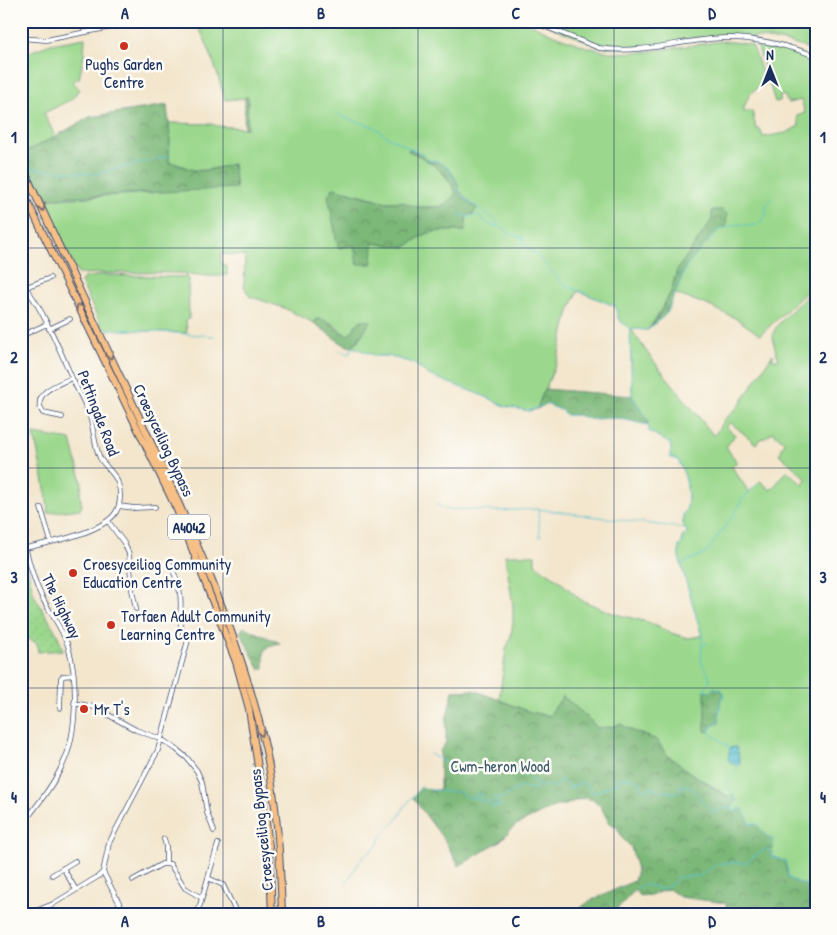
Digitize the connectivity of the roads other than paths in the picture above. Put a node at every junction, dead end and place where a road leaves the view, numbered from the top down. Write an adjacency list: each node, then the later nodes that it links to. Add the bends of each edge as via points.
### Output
1 (142, 21): 5 (street, via 46,40)
2 (303, 21): 3 (street)
3 (325, 21)
4 (531, 21): 6 (street, via 610,50 649,49 726,38 783,46)
5 (21, 38)
6 (816, 56)
7 (21, 164): 55 (highway, Croesyceiliog Bypass / A4042, one-way to 55, via 224,608 251,696 273,788)
8 (21, 188): 54 (highway, Croesyceiliog Bypass / A4042, one-way to 8, via 263,799 249,709 236,662 177,510)
9 (50, 278): 11 (street)
10 (21, 284): 11 (street, Pettingale Road)
11 (26, 287): 13 (street, Pettingale Road)
12 (70, 319): 14 (street)
13 (47, 324): 14 (street, Pettingale Road); 15 (street)
14 (49, 328): 16 (street, Pettingale Road)
15 (21, 336)
16 (72, 378): 20 (street, via 42,394 40,409); 22 (street, Pettingale Road, via 88,411 101,460 118,481)
17 (23, 404): 19 (street)
18 (57, 410): 20 (street)
19 (23, 411)
20 (56, 416): 21 (street)
21 (62, 417)
22 (119, 506): 23 (street); 25 (street)
23 (156, 507)
24 (41, 508): 27 (street)
25 (108, 521): 27 (street); 30 (street, via 128,554)
26 (21, 533): 28 (street, The Highway)
27 (51, 542): 28 (street)
28 (26, 548): 31 (street, The Highway, via 36,584 66,640)
29 (170, 563): 34 (street, via 180,593 179,621 188,640)
30 (136, 609)
31 (74, 675): 32 (street, The Highway); 33 (street, via 60,678)
32 (74, 703): 34 (street, via 94,706 136,730); 35 (street, The Highway, via 67,754 54,779)
33 (60, 708)
34 (161, 739): 37 (street, via 187,758 197,771); 43 (street, via 155,757 109,843)
35 (23, 820): 36 (street, The Highway)
36 (21, 826)
37 (214, 832)
38 (164, 839): 41 (street)
39 (218, 844): 45 (street)
40 (75, 862): 42 (street)
41 (166, 864): 46 (street); 48 (street, via 170,864 185,888)
42 (63, 868): 44 (street); 47 (street)
43 (103, 872): 47 (street); 51 (street)
44 (52, 875)
45 (208, 878): 48 (street); 53 (street, via 223,885)
46 (133, 880)
47 (76, 890): 50 (street, via 42,910)
48 (202, 898): 52 (street)
49 (22, 902): 50 (street)
50 (26, 914)
51 (125, 914)
52 (196, 914)
53 (237, 914)
54 (272, 914)
55 (282, 914)

